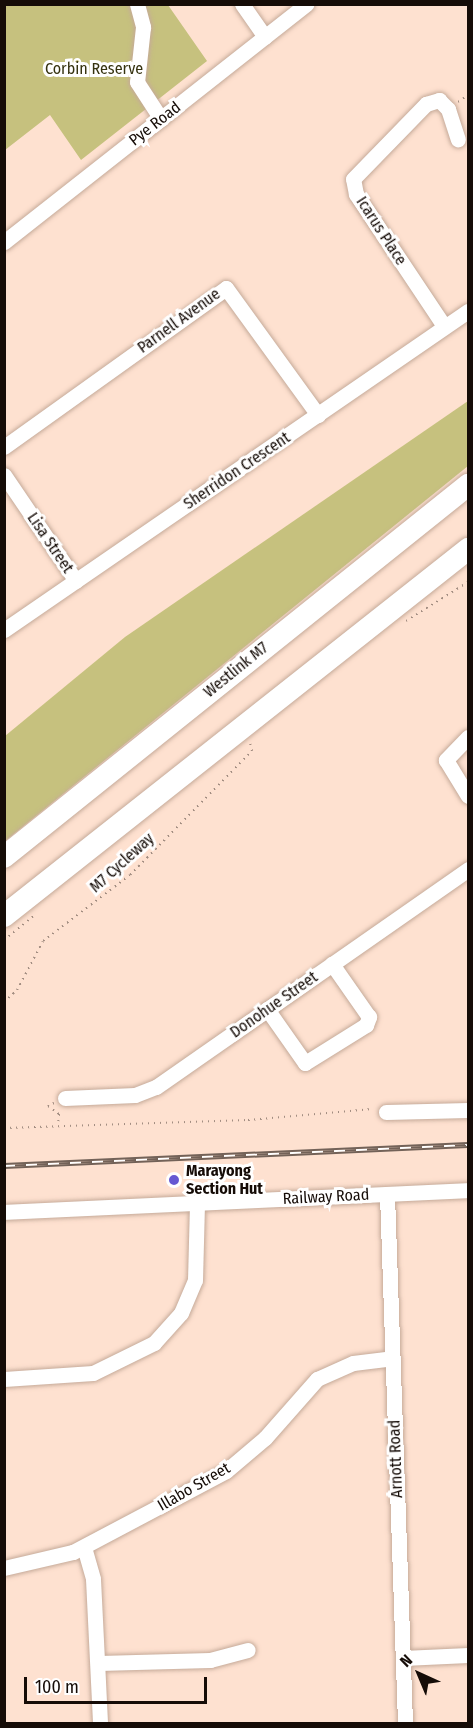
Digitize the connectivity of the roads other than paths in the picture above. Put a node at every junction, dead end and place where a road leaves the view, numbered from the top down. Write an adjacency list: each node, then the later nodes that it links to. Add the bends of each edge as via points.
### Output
1 (137, 4): 5 (street, via 143,27 137,82)
2 (242, 4): 4 (street)
3 (306, 4): 4 (street, Pye Road)
4 (265, 37): 5 (street, Pye Road)
5 (161, 119): 7 (street, Pye Road)
6 (458, 139): 9 (street, Icarus Place, via 448,109 439,100 426,104 353,179 356,194)
7 (4, 242)
8 (468, 311): 9 (street, Sherridon Crescent)
9 (444, 326): 10 (street, Sherridon Crescent)
10 (318, 415): 11 (street, Parnell Avenue, via 226,288); 15 (street, Sherridon Crescent)
11 (4, 447)
12 (4, 475): 15 (street, Lisa Street)
13 (468, 484): 19 (highway, Westlink M7)
14 (468, 549): 21 (highway)
15 (76, 581): 16 (street, Sherridon Crescent)
16 (4, 630)
17 (468, 737): 18 (street, via 446,760)
18 (468, 796)
19 (4, 857)
20 (468, 869): 22 (street, Donohue Street)
21 (4, 916)
22 (332, 964): 23 (street, Donohue Street); 23 (street, via 369,1017 366,1025 305,1063)
23 (267, 1009): 24 (street, Donohue Street, via 156,1087 135,1095)
24 (65, 1098)
25 (381, 1110): 26 (street)
26 (468, 1110)
27 (468, 1190): 28 (street, Railway Road)
28 (387, 1194): 29 (street, Railway Road); 31 (street, Arnott Road)
29 (198, 1203): 30 (street, Railway Road); 32 (street, via 195,1280 181,1313 162,1336 110,1368)
30 (4, 1212)
31 (392, 1358): 33 (street, Illabo Street, via 334,1368 226,1471); 37 (street, Arnott Road)
32 (4, 1379)
33 (84, 1547): 34 (street, Illabo Street, via 49,1561); 38 (street, via 93,1579)
34 (4, 1568)
35 (248, 1650): 38 (street, via 210,1660)
36 (468, 1655): 37 (street)
37 (403, 1658): 40 (street, Arnott Road)
38 (99, 1663): 39 (street)
39 (100, 1724)
40 (405, 1724)

